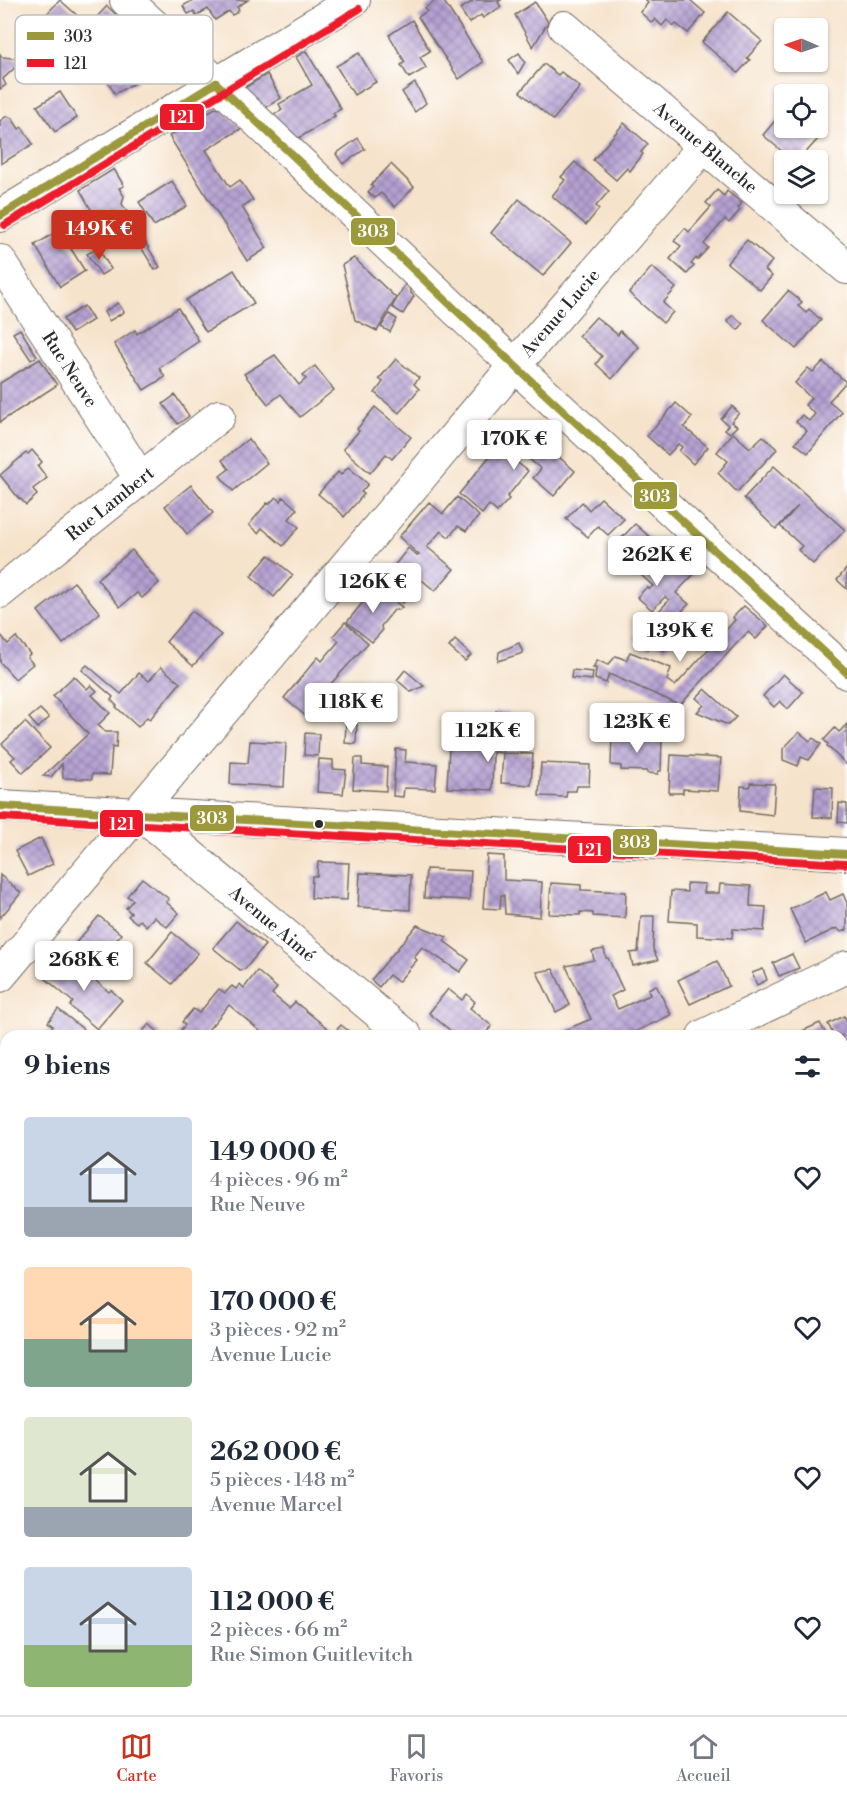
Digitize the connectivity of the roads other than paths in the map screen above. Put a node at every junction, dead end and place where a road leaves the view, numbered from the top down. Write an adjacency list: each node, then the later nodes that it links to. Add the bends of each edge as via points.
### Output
1 (126, 0): 3 (street)
2 (354, 0): 6 (street)
3 (142, 15)
4 (564, 27): 7 (street, Avenue Blanche)
5 (213, 80): 6 (street)
6 (216, 83): 8 (street); 11 (street)
7 (705, 145): 10 (street, Avenue Blanche); 11 (street, Avenue Lucie)
8 (0, 216)
9 (0, 261): 13 (street, Rue Neuve)
10 (847, 268)
11 (515, 365): 15 (street); 17 (street, Avenue Lucie)
12 (219, 416): 13 (street, Rue Lambert)
13 (140, 478): 14 (street, Rue Lambert)
14 (0, 592)
15 (847, 673)
16 (0, 806): 17 (street)
17 (139, 812): 18 (street); 20 (street, Avenue Lucie); 21 (street, Avenue Aimé)
18 (847, 854)
19 (847, 966): 22 (street)
20 (0, 976)
21 (399, 1030)
22 (715, 1030)

